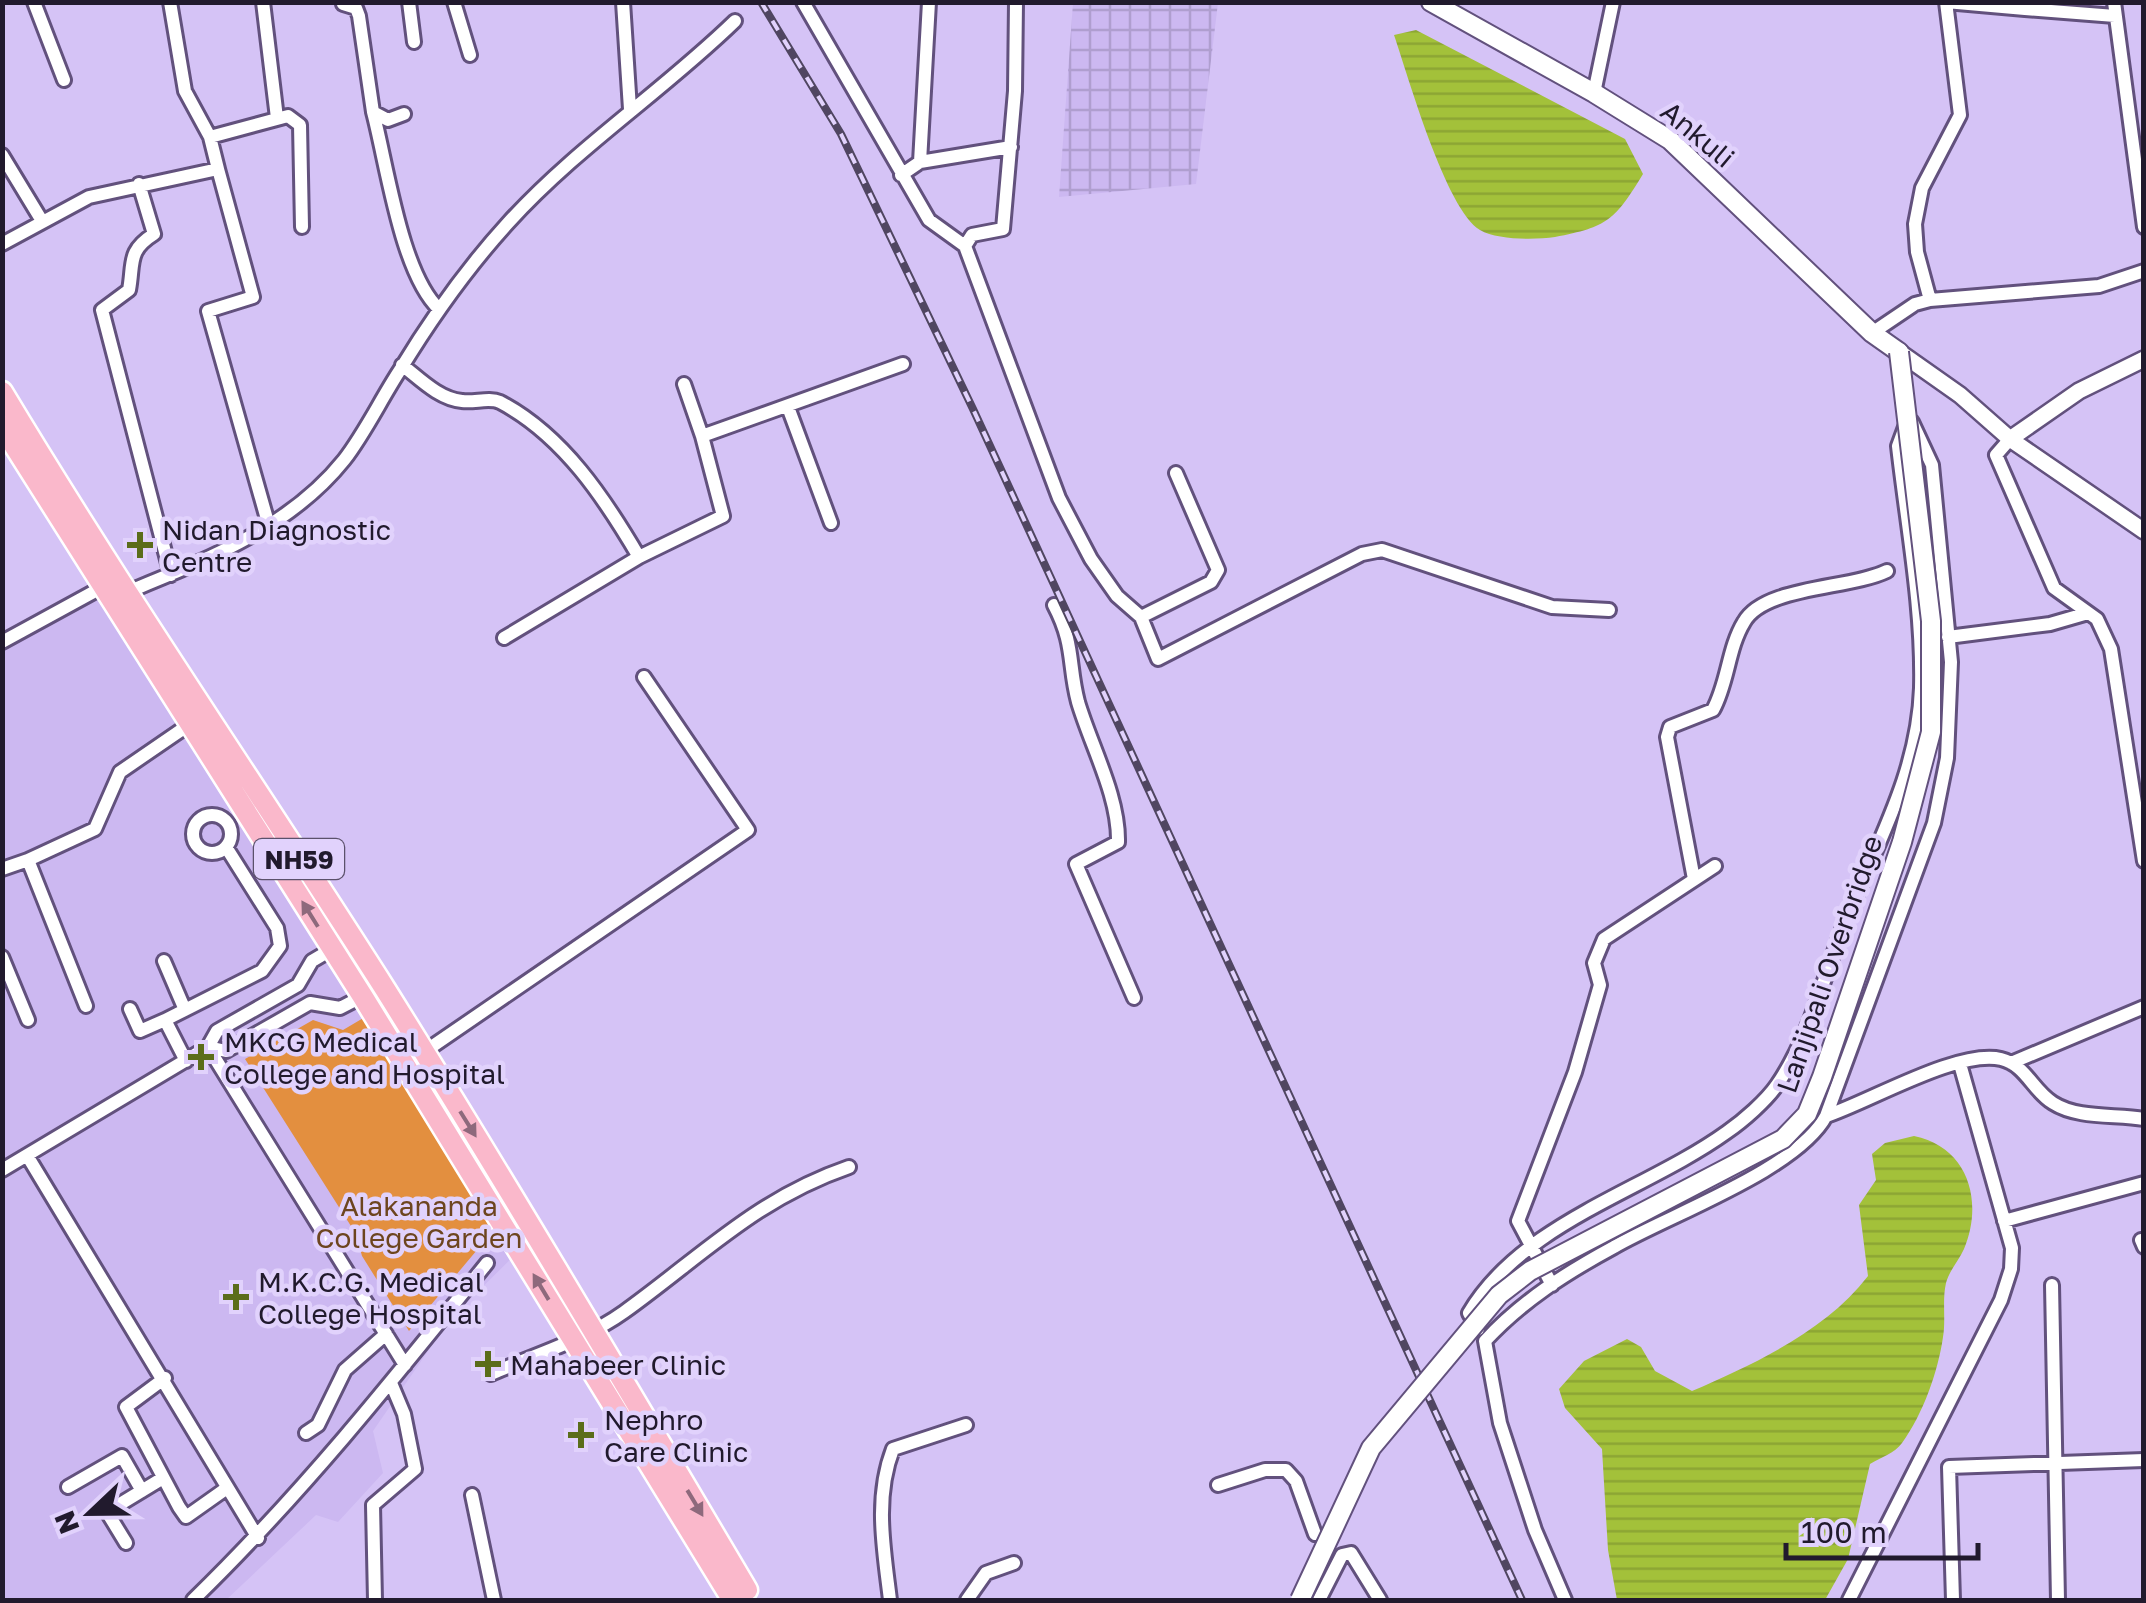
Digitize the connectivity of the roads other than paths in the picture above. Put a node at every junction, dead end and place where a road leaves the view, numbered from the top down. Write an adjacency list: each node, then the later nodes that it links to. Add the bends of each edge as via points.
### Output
1 (34, 2): 18 (street)
2 (170, 2): 24 (street, via 185,92)
3 (263, 2): 23 (street)
4 (409, 2): 16 (street)
5 (454, 2): 17 (street)
6 (624, 2): 20 (street)
7 (804, 2): 29 (street)
8 (929, 2): 27 (street)
9 (1016, 2): 25 (street)
10 (1431, 2): 19 (main road, Ankuli)
11 (1613, 2): 19 (street)
12 (343, 4): 21 (street, via 359,16)
13 (2025, 6): 14 (street); 38 (street, via 1946,2 1960,115 1922,188 1915,224)
14 (2115, 9): 31 (street)
15 (735, 21): 20 (street, via 686,69)
16 (414, 42)
17 (470, 55)
18 (64, 80)
19 (1594, 92): 40 (main road, Ankuli, via 1670,140)
20 (630, 109): 39 (street, via 563,164)
21 (372, 112): 22 (street, via 388,120); 39 (street, via 409,250 426,296)
22 (404, 114)
23 (278, 118): 24 (street); 33 (street, via 300,125)
24 (210, 136): 28 (street)
25 (1010, 147): 27 (street); 36 (street, via 1004,229 972,235)
26 (2, 155): 32 (street)
27 (920, 162): 29 (street)
28 (218, 169): 30 (street); 54 (street, via 253,297 208,311)
29 (900, 175): 36 (street, via 929,220)
30 (138, 184): 32 (street, via 90,197); 58 (street, via 154,234 136,245 129,290 102,310)
31 (2141, 195): 34 (street)
32 (42, 221): 35 (street)
33 (302, 227)
34 (2144, 227)
35 (2, 244)
36 (965, 246): 63 (street, via 1072,524 1117,596)
37 (2144, 271): 38 (street, via 2099,286)
38 (1930, 300): 40 (street)
39 (440, 309): 44 (street)
40 (1872, 333): 41 (main road, Ankuli)
41 (1899, 352): 48 (main road, Lanjipali Overbridge, bridge); 51 (street)
42 (2144, 359): 51 (street, via 2079,391)
43 (902, 364): 47 (street)
44 (402, 365): 54 (street, via 344,459); 56 (street, via 444,396 497,400 551,440 600,494)
45 (684, 384): 50 (street)
46 (2, 392): 49 (highway, NH59)
47 (788, 407): 50 (street); 53 (street)
48 (1909, 415): 64 (street, via 1932,465); 101 (street, via 1898,446 1920,635 1912,756 1810,1020 1776,1088 1727,1132); 136 (main road, Lanjipali Overbridge, bridge, via 1932,621 1931,732 1867,951 1807,1114 1782,1139 1530,1271 1499,1295 1366,1456)
49 (10, 435): 59 (highway, NH59)
50 (702, 436): 56 (street, via 723,516)
51 (2010, 439): 55 (street); 62 (street, via 1996,455 2054,588)
52 (1176, 473): 63 (street, via 1218,570 1212,582)
53 (831, 523)
54 (269, 526): 58 (street)
55 (2144, 531)
56 (639, 558): 65 (street)
57 (1887, 571): 74 (street, via 1790,594 1752,611 1713,710 1670,727)
58 (171, 575): 59 (street)
59 (115, 592): 66 (street); 68 (highway); 75 (highway, NH59)
60 (1054, 605): 80 (street, via 1118,818 1118,842 1076,864)
61 (1610, 610): 63 (street, via 1552,608 1382,550 1362,554 1158,660)
62 (2088, 613): 64 (street); 71 (street, via 2111,649)
63 (1141, 617)
64 (1948, 636): 92 (street, via 1949,728 1934,823)
65 (504, 638)
66 (2, 642)
67 (644, 677): 88 (street, via 748,830)
68 (190, 724): 70 (street, via 120,772 95,829); 75 (highway, one-way to 68)
69 (226, 846): 84 (street, via 269,914 280,946 262,972)
70 (28, 860): 73 (street); 81 (street)
71 (2144, 862)
72 (1715, 866): 74 (street)
73 (2, 869)
74 (1694, 879): 101 (street, via 1604,939 1598,952 1600,985 1575,1072 1518,1221)
75 (342, 943): 78 (highway, NH59); 79 (highway); 87 (street, via 312,960 298,985 216,1030)
76 (2, 957): 85 (street)
77 (164, 961): 84 (street)
78 (382, 985): 79 (street); 88 (highway, NH59)
79 (363, 996): 87 (street, via 340,1008 310,1003 226,1051); 100 (highway)
80 (1134, 998)
81 (86, 1006)
82 (2144, 1008): 90 (street)
83 (130, 1009): 86 (street, via 140,1031)
84 (185, 1010): 86 (street)
85 (28, 1020)
86 (165, 1020): 89 (street)
87 (208, 1047): 89 (street); 106 (street)
88 (424, 1052): 98 (highway, NH59, one-way to 98)
89 (186, 1060): 94 (street)
90 (2011, 1062): 91 (street, via 1982,1058); 93 (street, via 2052,1103 2072,1112)
91 (1960, 1064): 92 (street); 99 (street)
92 (1826, 1116): 104 (street, via 1811,1140 1782,1158)
93 (2144, 1118)
94 (28, 1158): 96 (street); 111 (street)
95 (849, 1167): 105 (street, via 775,1198 621,1314)
96 (2, 1170)
97 (2144, 1182): 99 (street)
98 (524, 1216): 100 (street); 105 (highway, NH59)
99 (2004, 1221): 130 (street, via 2012,1270 2001,1300)
100 (510, 1235): 107 (highway, one-way to 100)
101 (1529, 1249): 104 (street); 108 (street, via 1498,1272 1469,1313)
102 (486, 1263): 109 (street)
103 (2052, 1284): 117 (street)
104 (1552, 1285): 108 (street)
105 (592, 1328): 107 (street); 129 (highway, NH59, one-way to 129)
106 (386, 1334): 109 (street); 114 (street, via 345,1370 318,1425)
107 (572, 1339): 110 (street); 129 (highway, NH59)
108 (1485, 1341): 139 (street, via 1500,1423)
109 (405, 1365): 112 (street)
110 (491, 1374)
111 (164, 1378): 115 (street, via 126,1407); 122 (street)
112 (390, 1383): 126 (street); 132 (street, via 415,1469 373,1505)
113 (966, 1425): 134 (street, via 893,1449 883,1474 882,1524)
114 (306, 1434)
115 (152, 1459): 118 (street); 119 (street)
116 (2144, 1460): 117 (street)
117 (2055, 1462): 140 (street, via 1948,1467); 141 (street)
118 (130, 1471): 121 (street, via 122,1456); 123 (street)
119 (163, 1478): 122 (street, via 186,1517); 123 (street)
120 (1218, 1484): 125 (street, via 1286,1470)
121 (68, 1487)
122 (228, 1488): 126 (street)
123 (142, 1491): 127 (street, via 107,1512)
124 (472, 1495): 133 (street)
125 (1315, 1534)
126 (258, 1538): 131 (street)
127 (126, 1543)
128 (1014, 1564): 135 (street, via 986,1573)
129 (734, 1595)
130 (1851, 1599)
131 (193, 1600)
132 (374, 1600)
133 (494, 1600)
134 (890, 1600)
135 (967, 1600)
136 (1300, 1600)
137 (1319, 1600): 138 (street, via 1342,1554 1351,1554)
138 (1380, 1600)
139 (1565, 1600)
140 (1953, 1600)
141 (2058, 1600)

